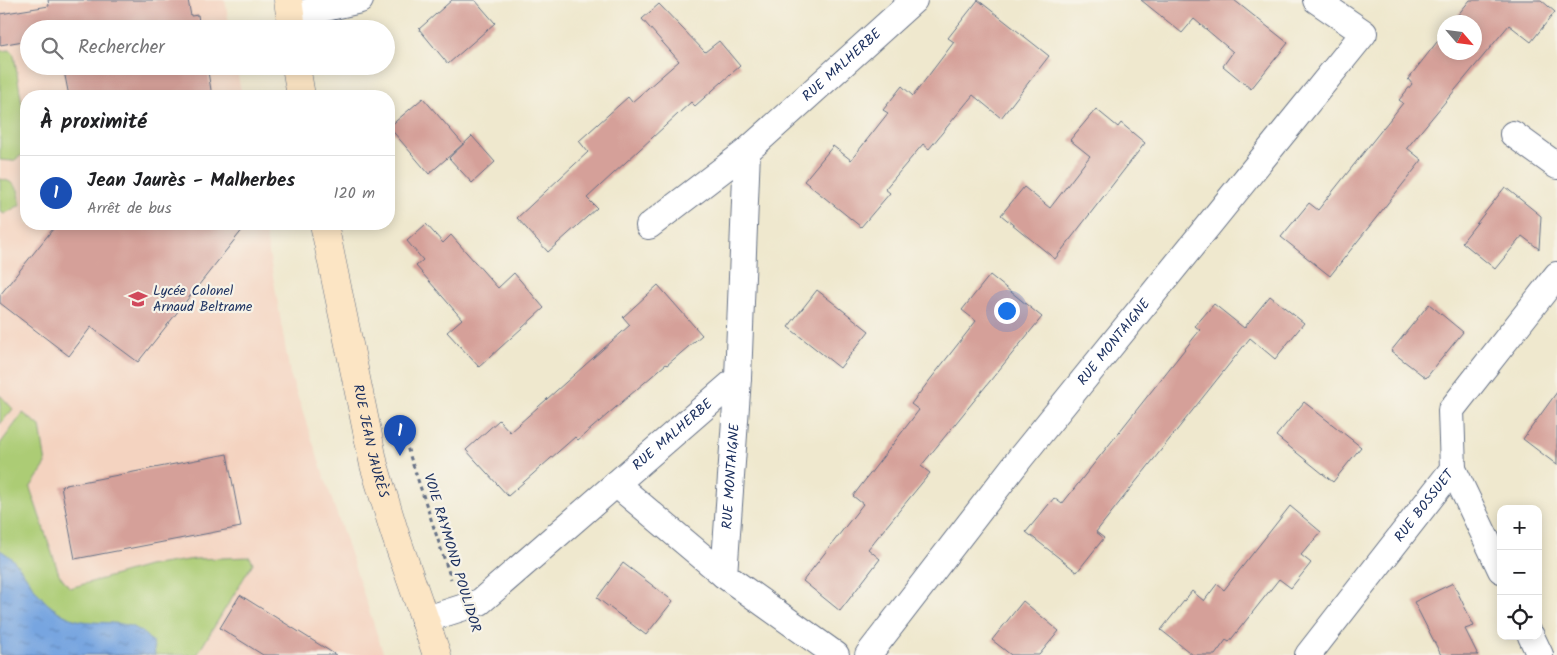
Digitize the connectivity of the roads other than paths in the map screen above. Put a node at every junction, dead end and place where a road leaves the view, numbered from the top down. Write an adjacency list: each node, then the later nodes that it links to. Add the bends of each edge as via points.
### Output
1 (360, 0): 4 (street)
2 (914, 0): 8 (street, RUE MALHERBE)
3 (1316, 0): 22 (street, RUE MONTAIGNE, via 1364,33 1021,457)
4 (290, 15)
5 (298, 75): 6 (main road)
6 (300, 90)
7 (1513, 134): 9 (street)
8 (747, 150): 10 (street, RUE MALHERBE); 13 (street)
9 (1557, 166)
10 (649, 226)
11 (325, 230): 18 (main road, RUE JEAN JAURÈS, via 374,465)
12 (1557, 276): 14 (street, RUE BOSSUET, via 1451,410)
13 (738, 378): 15 (street, RUE MALHERBE); 17 (street, RUE MONTAIGNE)
14 (1453, 469): 16 (street); 23 (street, RUE BOSSUET)
15 (616, 484): 17 (street); 18 (street, RUE MALHERBE, via 480,602)
16 (1497, 562)
17 (724, 575): 21 (street)
18 (424, 620): 20 (main road, RUE JEAN JAURÈS)
19 (1534, 640): 24 (street)
20 (437, 655)
21 (836, 655)
22 (868, 655)
23 (1308, 655)
24 (1540, 655)

